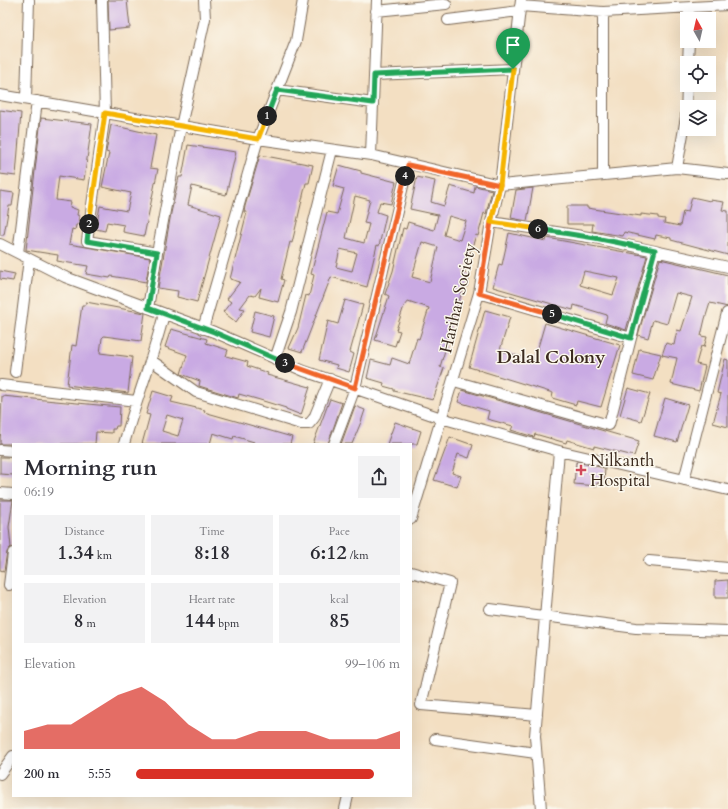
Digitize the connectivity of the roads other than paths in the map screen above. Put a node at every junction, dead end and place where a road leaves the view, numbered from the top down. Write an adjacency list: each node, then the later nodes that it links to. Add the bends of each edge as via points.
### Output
1 (29, 0): 19 (street)
2 (102, 0): 22 (street)
3 (204, 0): 23 (street, via 205,19)
4 (303, 0): 16 (street, via 296,41)
5 (376, 0): 10 (street)
6 (446, 4): 10 (street)
7 (728, 5): 9 (street)
8 (520, 6): 11 (street); 13 (street); 14 (street, Harihar Society)
9 (688, 8): 11 (street); 12 (street)
10 (376, 11): 15 (street)
11 (603, 12): 31 (street)
12 (689, 12)
13 (448, 20)
14 (513, 69): 15 (street); 32 (street, Harihar Society)
15 (374, 75): 21 (street)
16 (277, 90): 21 (street); 24 (street)
17 (687, 92): 29 (street, via 686,117)
18 (0, 95): 19 (street)
19 (26, 99): 20 (street)
20 (37, 101): 22 (street); 36 (street)
21 (373, 103): 27 (street)
22 (105, 113): 23 (street); 37 (street, via 87,241)
23 (181, 126): 24 (street); 37 (street)
24 (258, 139): 25 (street); 44 (street)
25 (332, 150): 26 (street); 46 (street, via 291,312)
26 (352, 152): 27 (street); 28 (street)
27 (371, 155): 28 (street)
28 (404, 164): 32 (street); 52 (street)
29 (677, 168): 30 (street); 31 (street)
30 (728, 174)
31 (603, 175): 32 (street)
32 (500, 185): 33 (street, Harihar Society)
33 (491, 222): 35 (street); 40 (street, Harihar Society)
34 (0, 244): 36 (street)
35 (655, 250): 39 (street); 45 (street)
36 (18, 253): 38 (street)
37 (157, 253): 41 (street)
38 (30, 259): 41 (street, via 65,277); 48 (street)
39 (728, 267)
40 (479, 293): 45 (street); 50 (street, Harihar Society)
41 (148, 308): 43 (street)
42 (727, 313): 60 (street)
43 (164, 314): 44 (street); 47 (street)
44 (204, 328): 46 (street)
45 (631, 338): 50 (street, via 609,425)
46 (275, 359): 49 (street)
47 (152, 361): 49 (street, via 196,392 301,424 309,424 314,418); 53 (street)
48 (16, 372)
49 (330, 379): 52 (street)
50 (454, 381): 54 (street, Harihar Society)
51 (1, 384): 53 (street)
52 (355, 388): 54 (street); 56 (street)
53 (136, 401): 55 (street)
54 (441, 418): 59 (street); 64 (street, Harihar Society)
55 (124, 443)
56 (334, 443)
57 (0, 450): 58 (street)
58 (12, 451)
59 (559, 451): 60 (street); 71 (street)
60 (684, 480): 61 (street)
61 (728, 490)
62 (0, 493): 63 (street)
63 (12, 494)
64 (412, 516)
65 (12, 561): 69 (street)
66 (649, 561): 67 (street)
67 (728, 568)
68 (412, 572): 73 (street, via 450,583 421,705)
69 (9, 585)
70 (490, 609): 71 (street)
71 (545, 617): 72 (street, via 636,628); 73 (street)
72 (728, 630)
73 (537, 715): 75 (street)
74 (435, 739): 75 (street)
75 (536, 753): 80 (street)
76 (12, 757): 77 (street)
77 (0, 774)
78 (348, 797): 79 (street)
79 (345, 809)
80 (541, 809)

